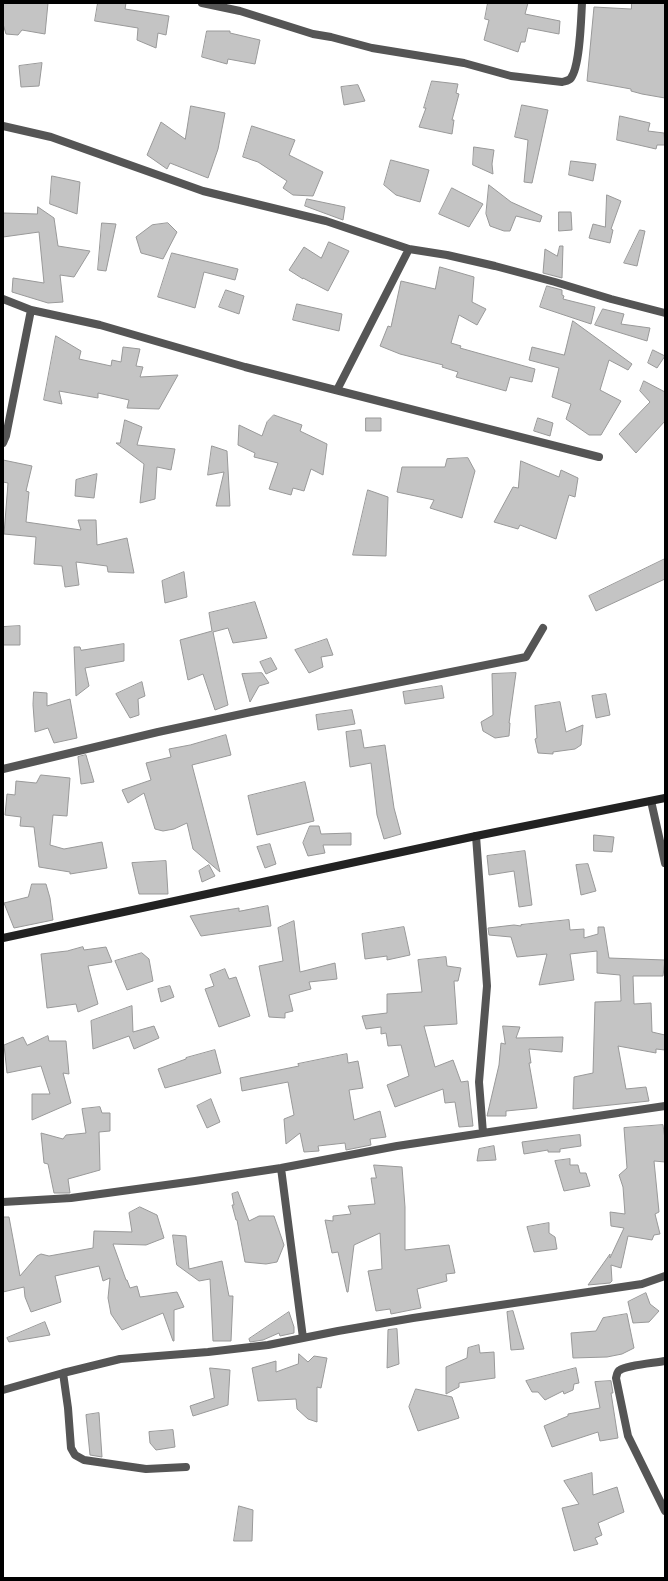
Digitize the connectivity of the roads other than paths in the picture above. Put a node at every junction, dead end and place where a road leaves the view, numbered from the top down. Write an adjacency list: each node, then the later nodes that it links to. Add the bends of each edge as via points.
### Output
1 (202, 3): 2 (street, via 372,48 464,63 511,76 562,82 571,78 576,64)
2 (582, 3)
3 (3, 126): 4 (street, via 50,137 203,191 326,221)
4 (409, 249): 7 (street, via 495,266); 8 (street)
5 (3, 299): 6 (street)
6 (31, 310): 8 (street, via 100,325 244,367); 9 (street)
7 (665, 313)
8 (337, 390): 10 (street)
9 (3, 443)
10 (599, 457)
11 (543, 628): 12 (street, via 526,657 235,715)
12 (3, 769)
13 (665, 798): 14 (street)
14 (651, 802): 15 (street); 16 (street)
15 (476, 836): 17 (street); 19 (street, via 487,986 479,1082)
16 (665, 863)
17 (3, 938)
18 (665, 1106): 19 (street)
19 (483, 1133): 20 (street)
20 (281, 1168): 21 (street, via 71,1198); 23 (street)
21 (3, 1202)
22 (665, 1276): 23 (street, via 642,1284 413,1318)
23 (303, 1338): 25 (street, via 268,1345 120,1359)
24 (665, 1361): 28 (street, via 620,1370 616,1378 628,1436)
25 (63, 1373): 26 (street); 27 (street, via 71,1448 75,1455 84,1460 146,1469)
26 (3, 1390)
27 (186, 1467)
28 (665, 1511)

